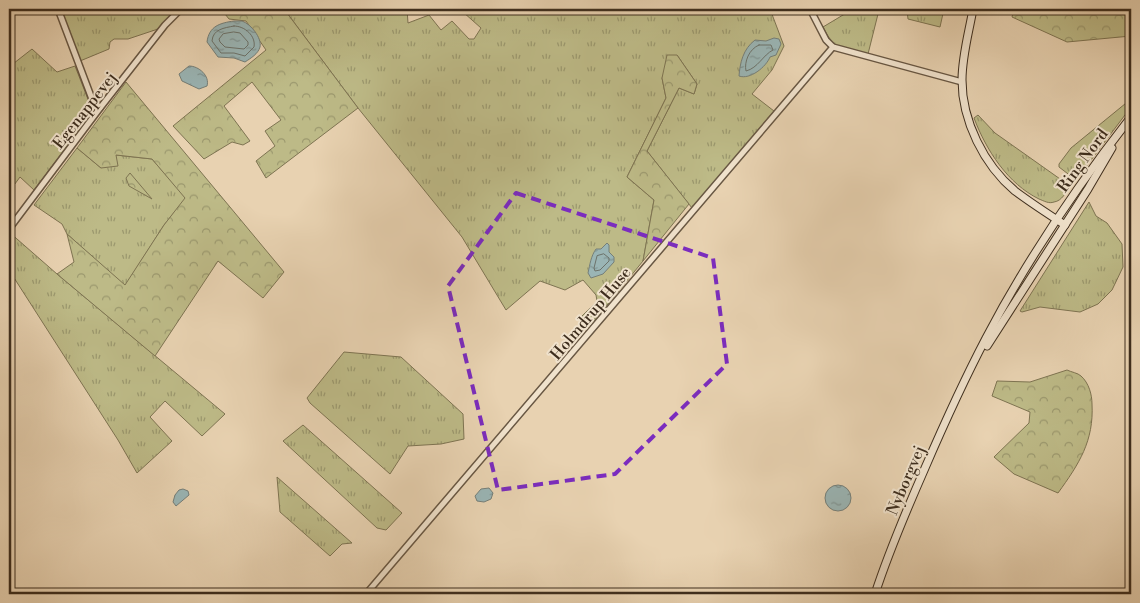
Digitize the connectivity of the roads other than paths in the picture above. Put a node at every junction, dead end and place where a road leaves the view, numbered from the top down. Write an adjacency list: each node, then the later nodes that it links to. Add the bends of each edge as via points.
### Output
1 (58, 9): 7 (street, via 92,99)
2 (181, 9): 7 (street, Egenappevej)
3 (810, 9): 5 (street)
4 (973, 9): 6 (main road)
5 (832, 47): 6 (street); 13 (street, Holmdrup Huse)
6 (962, 82): 9 (main road, via 973,133 990,163 1013,189)
7 (100, 108): 11 (street, Egenappevej)
8 (1131, 118): 9 (main road, Ring Nord); 10 (main road, Ring Nord)
9 (1057, 220): 10 (main road); 12 (main road, Nyborgvej, via 986,338)
10 (1065, 225): 12 (main road, Nyborgvej)
11 (9, 229)
12 (967, 378): 14 (main road, Nyborgvej, via 910,502)
13 (366, 594)
14 (875, 594)

